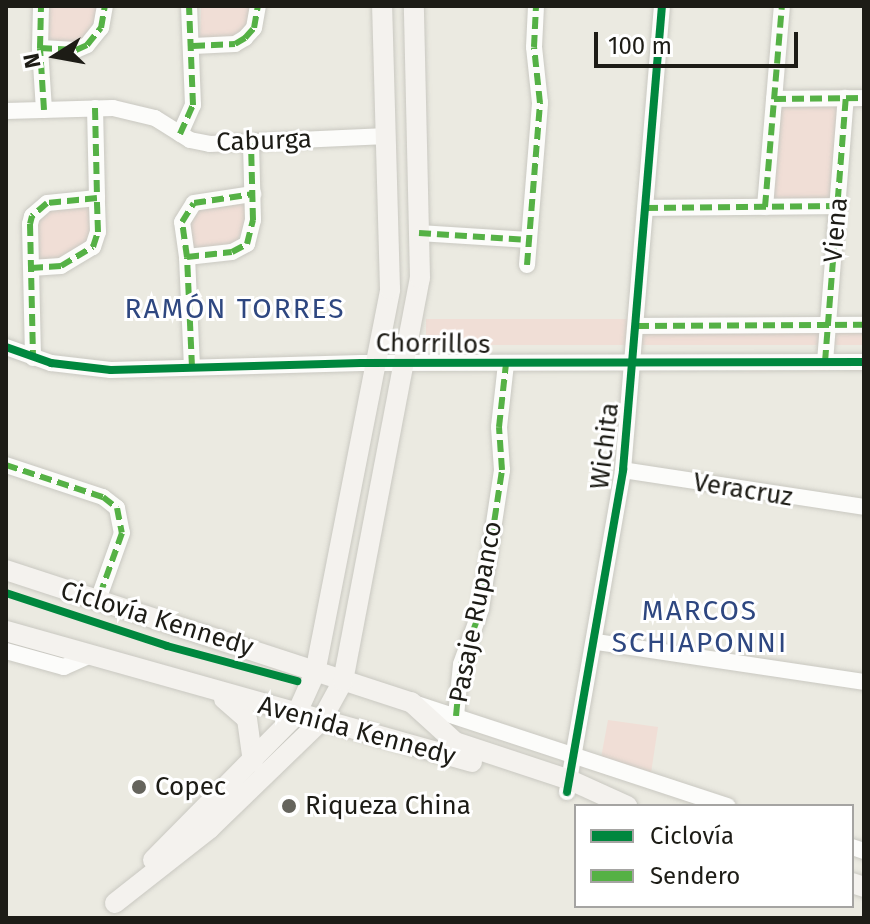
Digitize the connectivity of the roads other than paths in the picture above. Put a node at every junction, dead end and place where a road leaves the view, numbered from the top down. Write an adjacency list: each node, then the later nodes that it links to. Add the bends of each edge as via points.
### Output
1 (41, 6): 11 (street)
2 (105, 6): 11 (street, via 101,28 87,45 76,50)
3 (189, 6): 10 (street)
4 (258, 6): 10 (street, via 254,28 245,38 235,44)
5 (382, 6): 19 (main road)
6 (414, 6): 26 (main road)
7 (536, 6): 27 (street, via 534,55 540,103)
8 (662, 6): 25 (street, Wichita)
9 (782, 6): 14 (street)
10 (193, 46): 18 (street, via 192,112)
11 (40, 48): 16 (street)
12 (846, 98): 13 (street); 14 (street); 23 (street, Viena)
13 (864, 98)
14 (774, 99): 24 (street)
15 (95, 108): 16 (street, Caburga); 18 (street, Caburga, via 136,112); 22 (street)
16 (44, 110): 17 (street, Caburga)
17 (6, 111)
18 (180, 134): 20 (street, Caburga, via 210,144)
19 (387, 136): 20 (street, Caburga); 38 (main road, via 391,275)
20 (251, 143): 21 (street)
21 (253, 194): 28 (street, via 247,244 232,252); 28 (street, via 194,203 182,222)
22 (97, 198): 30 (street, via 93,247 61,266); 30 (street, via 47,203 37,210 30,224)
23 (838, 206): 24 (street); 31 (street, Viena)
24 (765, 207): 25 (street)
25 (646, 208): 33 (street, Wichita)
26 (419, 233): 27 (street); 39 (main road, via 420,278)
27 (529, 240): 29 (street)
28 (187, 257): 42 (street)
29 (527, 265)
30 (31, 268): 35 (street)
31 (828, 323): 32 (street); 33 (street); 36 (street, Viena)
32 (864, 325)
33 (637, 326): 41 (street, Wichita)
34 (6, 347): 35 (street, Chorrillos)
35 (33, 358): 42 (street, Chorrillos, via 87,369)
36 (825, 362): 37 (street, Chorrillos); 41 (street, Chorrillos)
37 (864, 362)
38 (375, 363): 39 (street, Chorrillos); 42 (street, Chorrillos); 47 (main road)
39 (406, 364): 40 (street, Chorrillos); 48 (main road)
40 (506, 364): 41 (street, Chorrillos); 60 (street, Pasaje Rupanco, via 499,427 502,470 481,609 461,664)
41 (635, 364): 44 (street, Wichita)
42 (192, 367)
43 (6, 465): 49 (street, via 103,497 117,508 122,533)
44 (623, 470): 45 (street, Veracruz); 51 (street, Wichita)
45 (864, 507)
46 (6, 570): 49 (main road, Avenida Kennedy)
47 (333, 572): 48 (main road); 54 (main road)
48 (363, 578): 55 (main road)
49 (98, 600): 54 (main road, Avenida Kennedy)
50 (6, 631): 53 (main road, Avenida Kennedy)
51 (597, 642): 56 (street); 62 (street, Wichita)
52 (6, 651): 53 (street, Avenida Kennedy, via 64,667)
53 (89, 656): 57 (main road, Avenida Kennedy)
54 (315, 673): 55 (main road, Avenida Kennedy); 59 (main road)
55 (343, 681): 58 (main road, Avenida Kennedy); 61 (main road)
56 (864, 682)
57 (218, 694): 59 (main road, Avenida Kennedy); 63 (main road, via 247,719)
58 (411, 702): 60 (street, Avenida Kennedy); 64 (main road, Avenida Kennedy, via 455,742)
59 (296, 715): 61 (main road, Avenida Kennedy); 63 (main road)
60 (456, 716): 62 (street, Avenida Kennedy)
61 (321, 721): 64 (main road, Avenida Kennedy); 67 (main road, via 209,829)
62 (576, 757): 64 (street, Wichita); 66 (street, Avenida Kennedy)
63 (253, 762): 67 (main road)
64 (568, 786): 65 (main road, Avenida Kennedy)
65 (620, 804)
66 (722, 804)
67 (115, 903): 68 (main road)
68 (99, 918)

